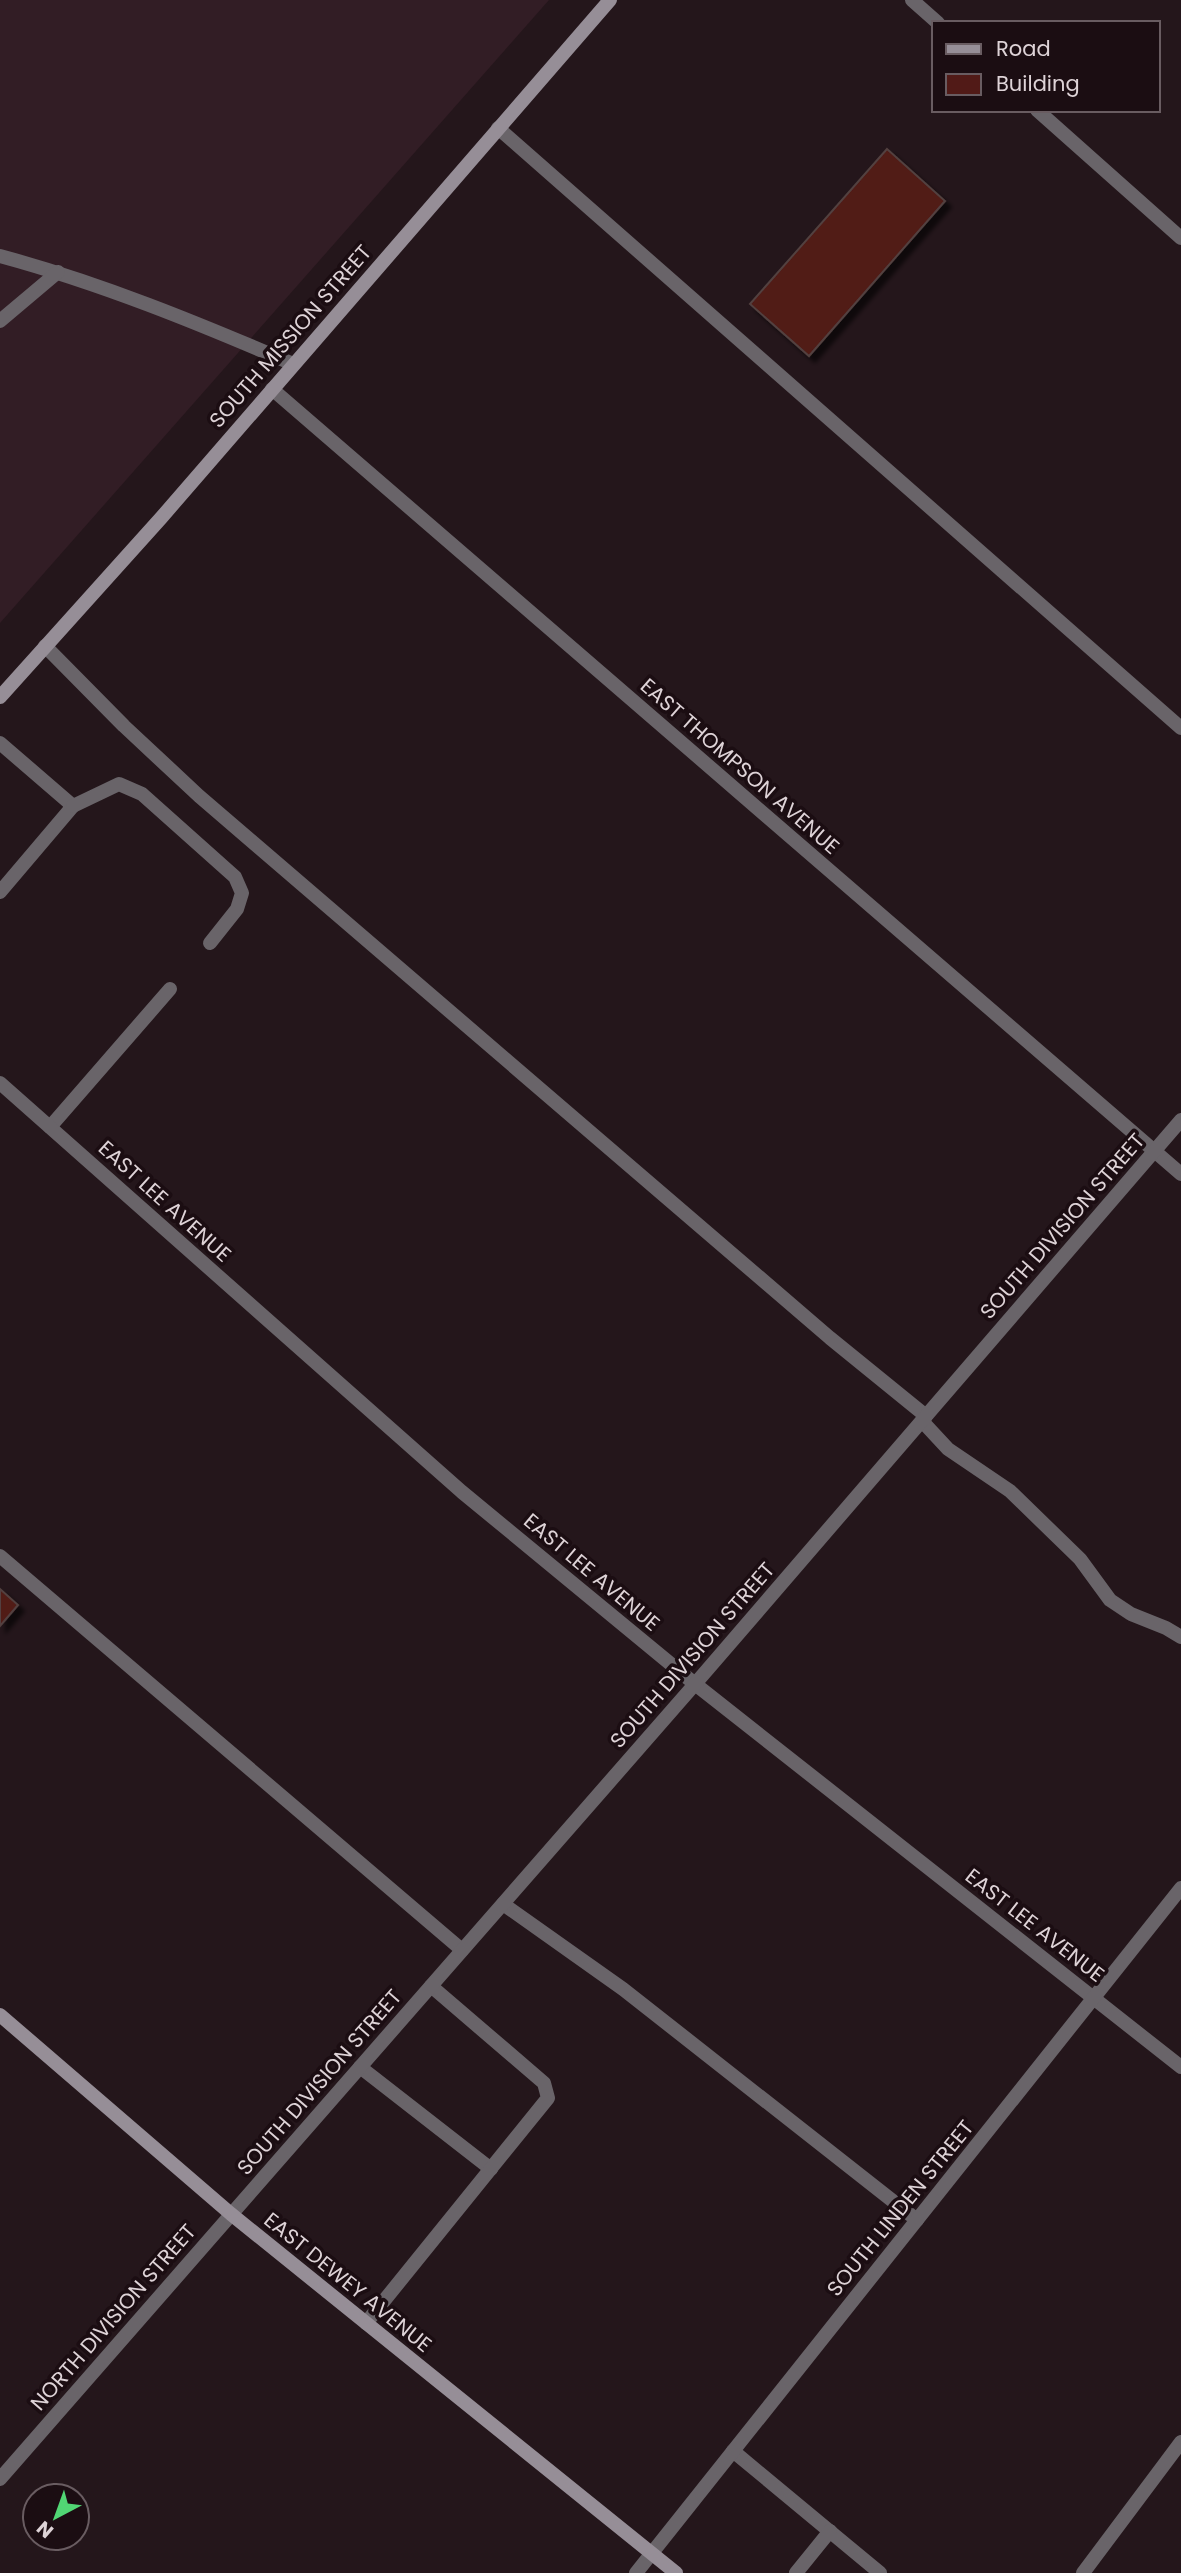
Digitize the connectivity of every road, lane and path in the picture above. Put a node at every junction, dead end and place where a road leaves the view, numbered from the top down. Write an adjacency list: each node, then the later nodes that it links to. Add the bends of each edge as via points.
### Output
1 (610, 0): 5 (main road, SOUTH MISSION STREET)
2 (912, 0): 3 (street)
3 (936, 21)
4 (1039, 112): 6 (street)
5 (498, 128): 10 (main road, SOUTH MISSION STREET); 14 (street)
6 (1181, 237)
7 (0, 256): 8 (street)
8 (58, 272): 9 (street); 10 (street)
9 (0, 321)
10 (293, 364): 11 (main road, SOUTH MISSION STREET)
11 (272, 389): 12 (main road, SOUTH MISSION STREET); 23 (street, EAST THOMPSON AVENUE)
12 (45, 646): 13 (main road, SOUTH MISSION STREET); 25 (street, via 199,796)
13 (0, 697)
14 (1181, 727)
15 (0, 743): 16 (street)
16 (73, 806): 17 (street); 18 (street, via 118,784 142,794 235,877 242,892 237,909)
17 (0, 892)
18 (210, 943)
19 (170, 989): 22 (street)
20 (0, 1083): 22 (street, EAST LEE AVENUE)
21 (1181, 1120): 23 (street, SOUTH DIVISION STREET)
22 (50, 1127): 28 (street, EAST LEE AVENUE, via 461,1492)
23 (1154, 1151): 24 (street, EAST THOMPSON AVENUE); 25 (street, SOUTH DIVISION STREET)
24 (1181, 1174)
25 (924, 1419): 27 (street, via 948,1449 1010,1491 1080,1559 1110,1600); 28 (street, SOUTH DIVISION STREET)
26 (0, 1556): 31 (street)
27 (1181, 1637)
28 (695, 1684): 30 (street, SOUTH DIVISION STREET); 33 (street, EAST LEE AVENUE)
29 (1181, 1888): 33 (street, SOUTH LINDEN STREET)
30 (503, 1904): 31 (street, SOUTH DIVISION STREET); 39 (street, via 623,1989)
31 (462, 1950): 32 (street, SOUTH DIVISION STREET)
32 (431, 1986): 35 (street, SOUTH DIVISION STREET); 37 (street, via 544,2083 548,2098)
33 (1094, 1997): 36 (street, EAST LEE AVENUE); 39 (street, SOUTH LINDEN STREET)
34 (0, 2015): 38 (main road, EAST DEWEY AVENUE)
35 (360, 2067): 37 (street); 38 (street, SOUTH DIVISION STREET)
36 (1181, 2067)
37 (491, 2169): 40 (street)
38 (231, 2214): 40 (main road, EAST DEWEY AVENUE); 43 (street, NORTH DIVISION STREET)
39 (917, 2220): 42 (street, SOUTH LINDEN STREET)
40 (366, 2323): 45 (main road, EAST DEWEY AVENUE)
41 (1181, 2442): 50 (street)
42 (733, 2451): 44 (street); 45 (street, SOUTH LINDEN STREET)
43 (2, 2472)
44 (830, 2531): 48 (street); 49 (street)
45 (652, 2554): 46 (street, SOUTH LINDEN STREET); 47 (main road, EAST DEWEY AVENUE)
46 (636, 2573)
47 (676, 2573)
48 (796, 2573)
49 (880, 2573)
50 (1083, 2573)

